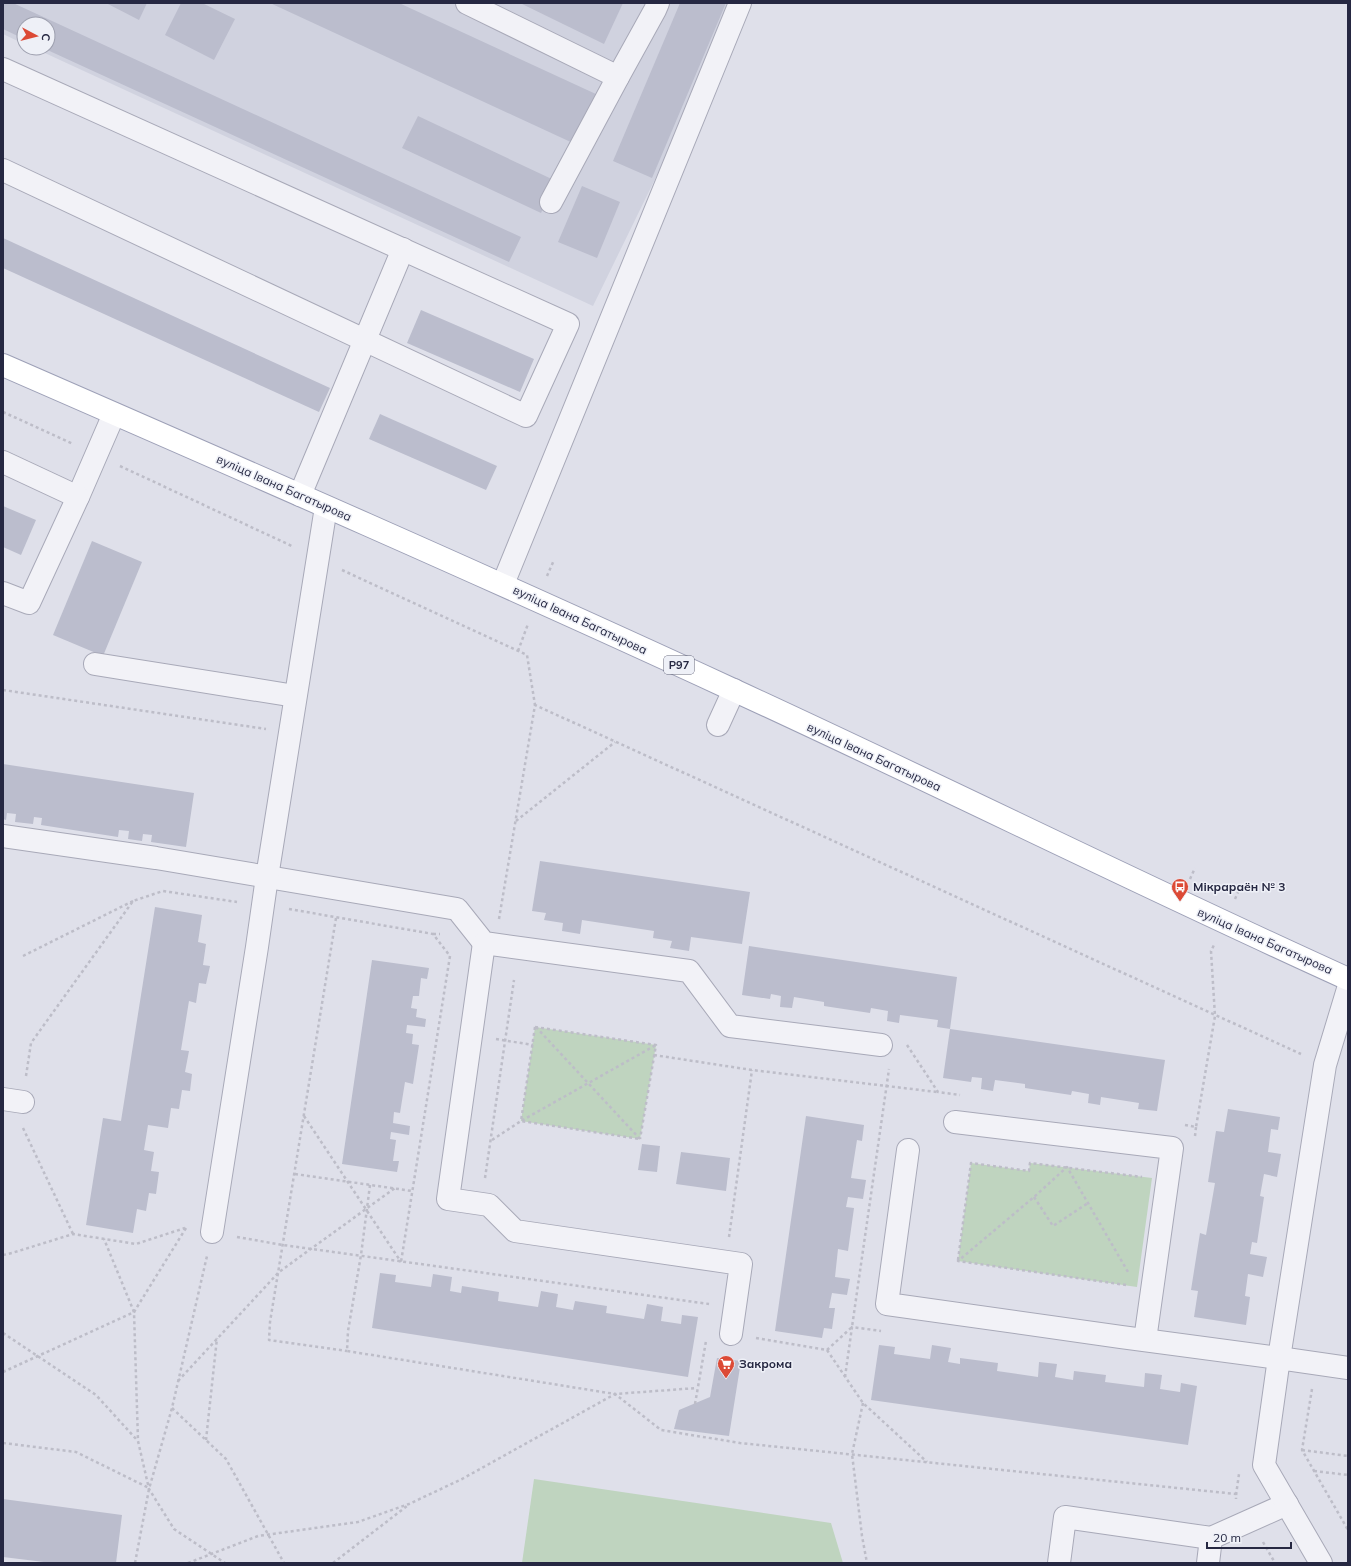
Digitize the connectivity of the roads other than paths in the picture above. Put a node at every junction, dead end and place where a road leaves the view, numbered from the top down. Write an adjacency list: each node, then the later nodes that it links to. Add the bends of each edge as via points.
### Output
1 (467, 3): 5 (lane)
2 (740, 3): 16 (lane)
3 (652, 5): 5 (lane)
4 (3, 69): 8 (lane)
5 (618, 77): 7 (lane)
6 (3, 170): 9 (lane)
7 (551, 202)
8 (403, 249): 9 (lane); 9 (lane, via 568,324 526,416)
9 (364, 341): 13 (lane)
10 (3, 365): 11 (main road, вуліца Івана Багатырова / Р97)
11 (114, 414): 13 (main road, вуліца Івана Багатырова / Р97); 14 (lane)
12 (3, 462): 14 (lane)
13 (300, 495): 15 (main road, вуліца Івана Багатырова / Р97)
14 (78, 497): 17 (lane, via 28,603)
15 (326, 507): 16 (main road, вуліца Івана Багатырова / Р97); 20 (lane)
16 (503, 584): 19 (main road, вуліца Івана Багатырова / Р97)
17 (3, 593)
18 (95, 664): 20 (lane)
19 (734, 690): 21 (lane); 25 (main road, вуліца Івана Багатырова / Р97)
20 (295, 696): 23 (lane)
21 (718, 725)
22 (3, 836): 23 (lane)
23 (267, 877): 24 (lane, via 457,909); 30 (lane)
24 (484, 943): 27 (lane, via 689,971 730,1026); 31 (lane, via 448,1199 489,1205 515,1231 741,1264)
25 (1348, 979)
26 (1348, 989): 33 (lane, via 1325,1065)
27 (886, 1054)
28 (955, 1122): 32 (lane, via 1172,1148)
29 (908, 1150): 32 (lane, via 887,1304)
30 (212, 1232)
31 (731, 1334)
32 (1145, 1340): 33 (lane)
33 (1279, 1358): 34 (lane); 35 (lane, via 1264,1465)
34 (1348, 1368)
35 (1287, 1504): 36 (lane); 39 (lane)
36 (1211, 1538): 37 (lane, via 1065,1517); 38 (lane)
37 (1058, 1563)
38 (1208, 1563)
39 (1321, 1563)

